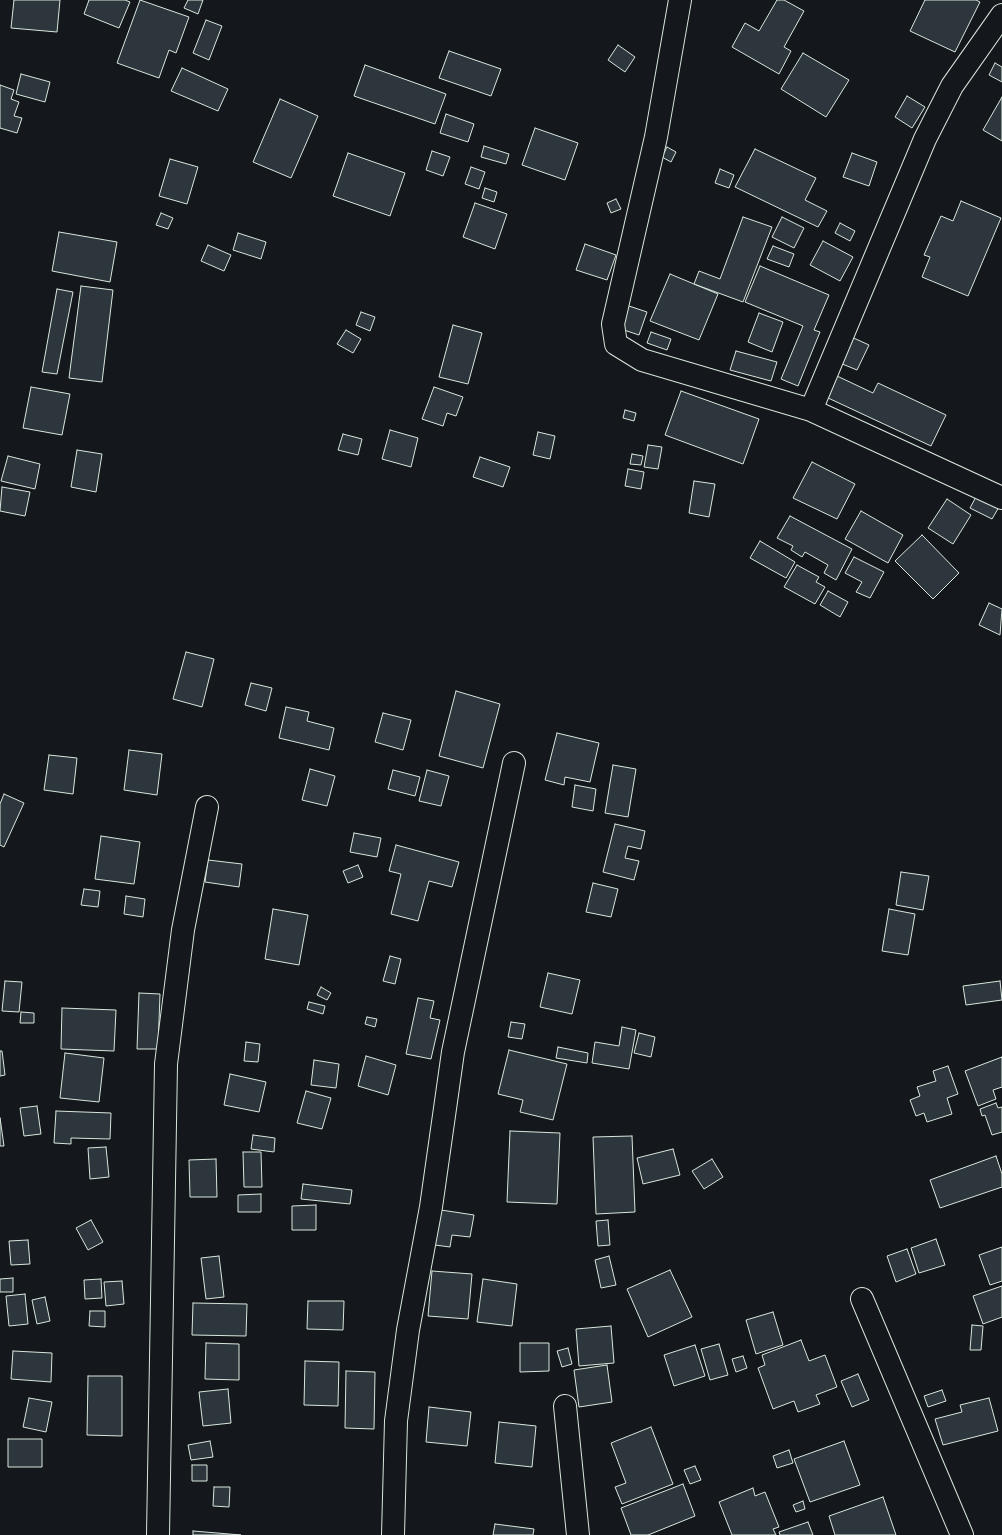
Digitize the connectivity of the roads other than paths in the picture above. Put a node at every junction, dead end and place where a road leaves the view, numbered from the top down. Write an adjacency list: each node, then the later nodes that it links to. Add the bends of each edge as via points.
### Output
1 (680, 0): 3 (street, via 656,136 613,324 616,344 642,360)
2 (1002, 15): 3 (street, via 952,86 925,139)
3 (811, 410): 4 (street)
4 (1002, 498)
5 (514, 763): 10 (street, via 453,1052 431,1207 408,1330 396,1421)
6 (207, 807): 9 (street, via 183,930 166,1064)
7 (862, 1299): 12 (street)
8 (565, 1406): 11 (street)
9 (158, 1535)
10 (393, 1535)
11 (578, 1535)
12 (962, 1535)

